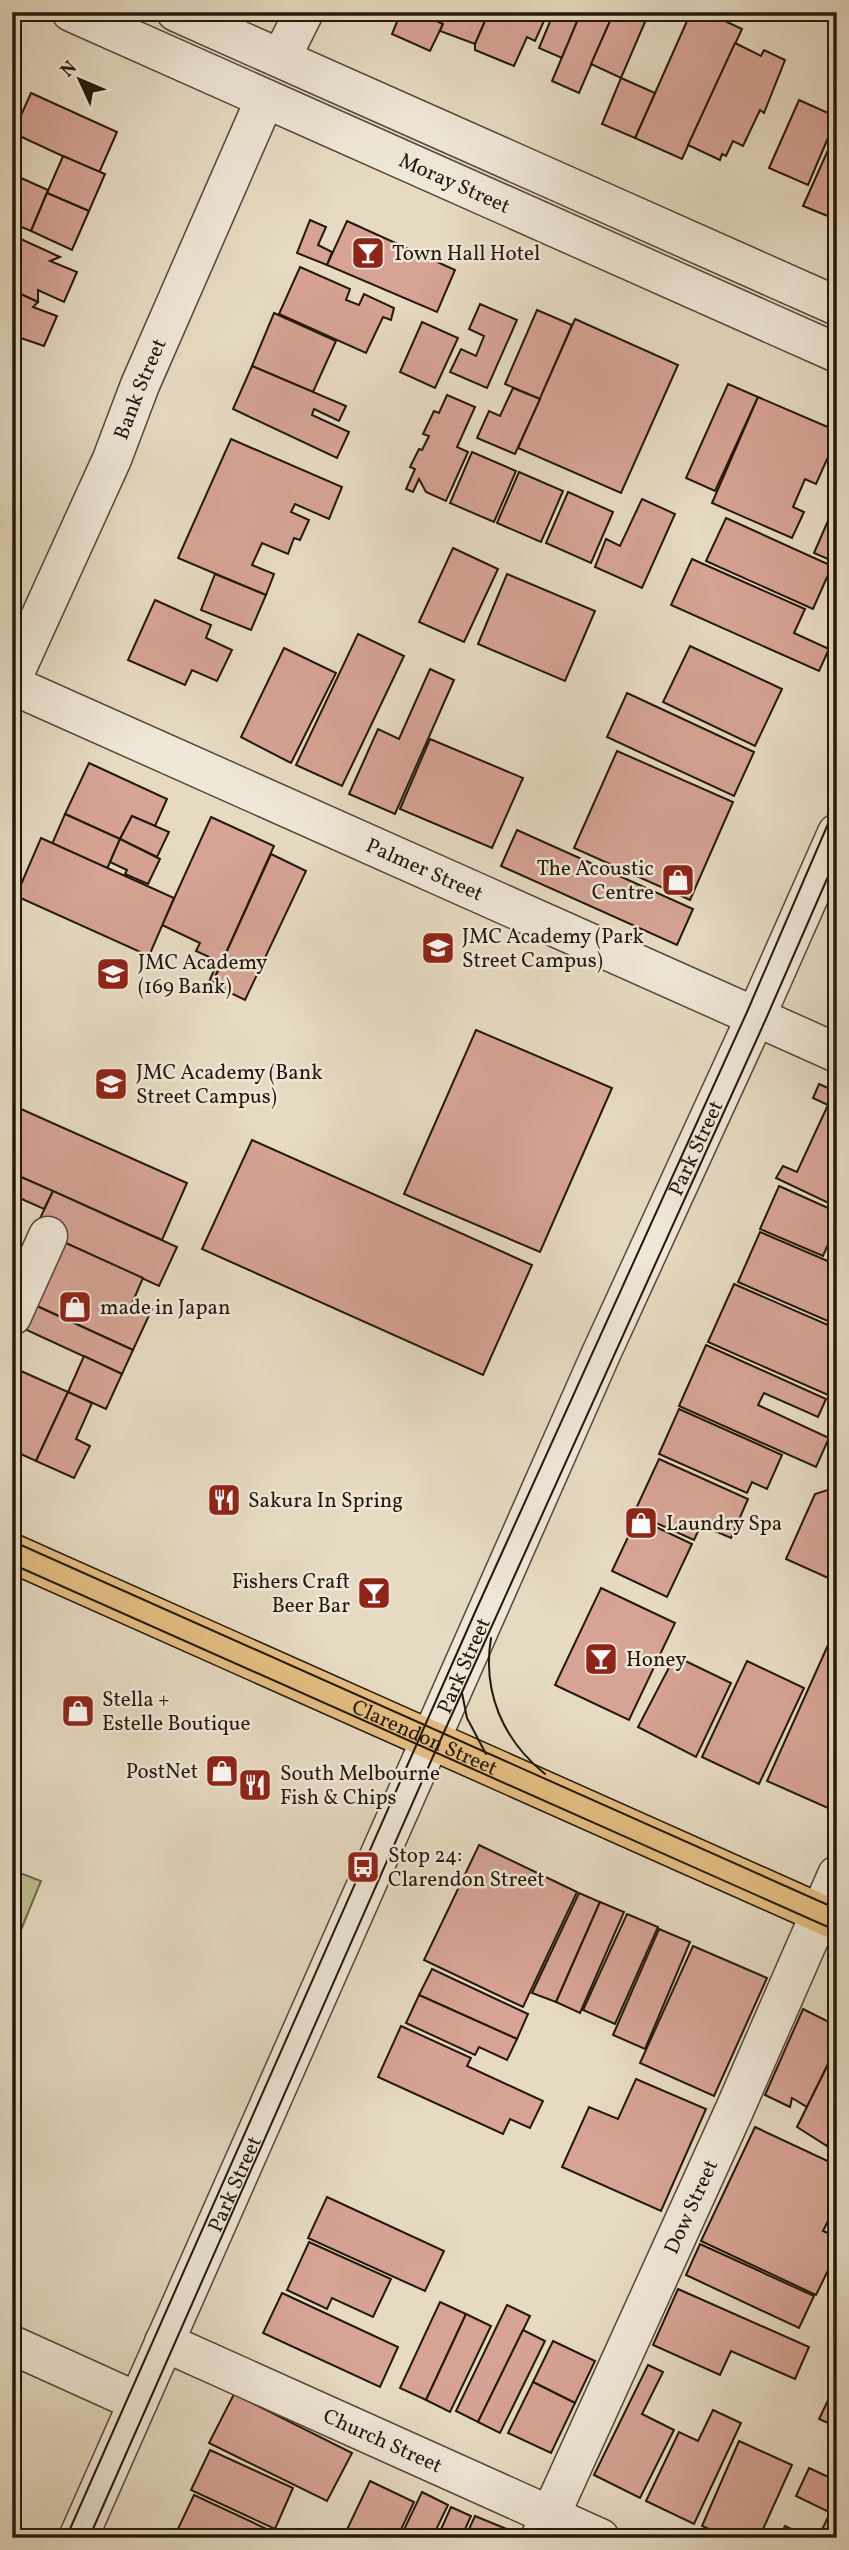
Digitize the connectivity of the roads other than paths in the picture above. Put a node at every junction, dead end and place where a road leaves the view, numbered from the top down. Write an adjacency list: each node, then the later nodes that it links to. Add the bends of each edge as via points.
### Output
1 (71, 12): 5 (street, Moray Street)
2 (176, 12): 4 (street, Moray Street)
3 (304, 12): 4 (street)
4 (281, 58): 6 (street, Moray Street)
5 (265, 99): 7 (street, Moray Street); 8 (street, Bank Street)
6 (837, 306)
7 (837, 353)
8 (12, 682): 10 (street, Palmer Street)
9 (837, 833): 10 (street, Park Street)
10 (755, 1016): 11 (street, Palmer Street); 15 (street, Park Street)
11 (837, 1053)
12 (48, 1236): 13 (street)
13 (12, 1316)
14 (12, 1553): 15 (main road, Clarendon Street)
15 (430, 1739): 17 (main road, Clarendon Street); 18 (street, Park Street)
16 (837, 1875): 17 (street, Dow Street)
17 (828, 1917): 21 (street, Dow Street, via 728,2123)
18 (164, 2342): 20 (street, Park Street); 21 (street, Church Street)
19 (12, 2345): 20 (street)
20 (138, 2402): 22 (street, Park Street)
21 (545, 2526): 23 (street, Church Street)
22 (78, 2538)
23 (600, 2538)

